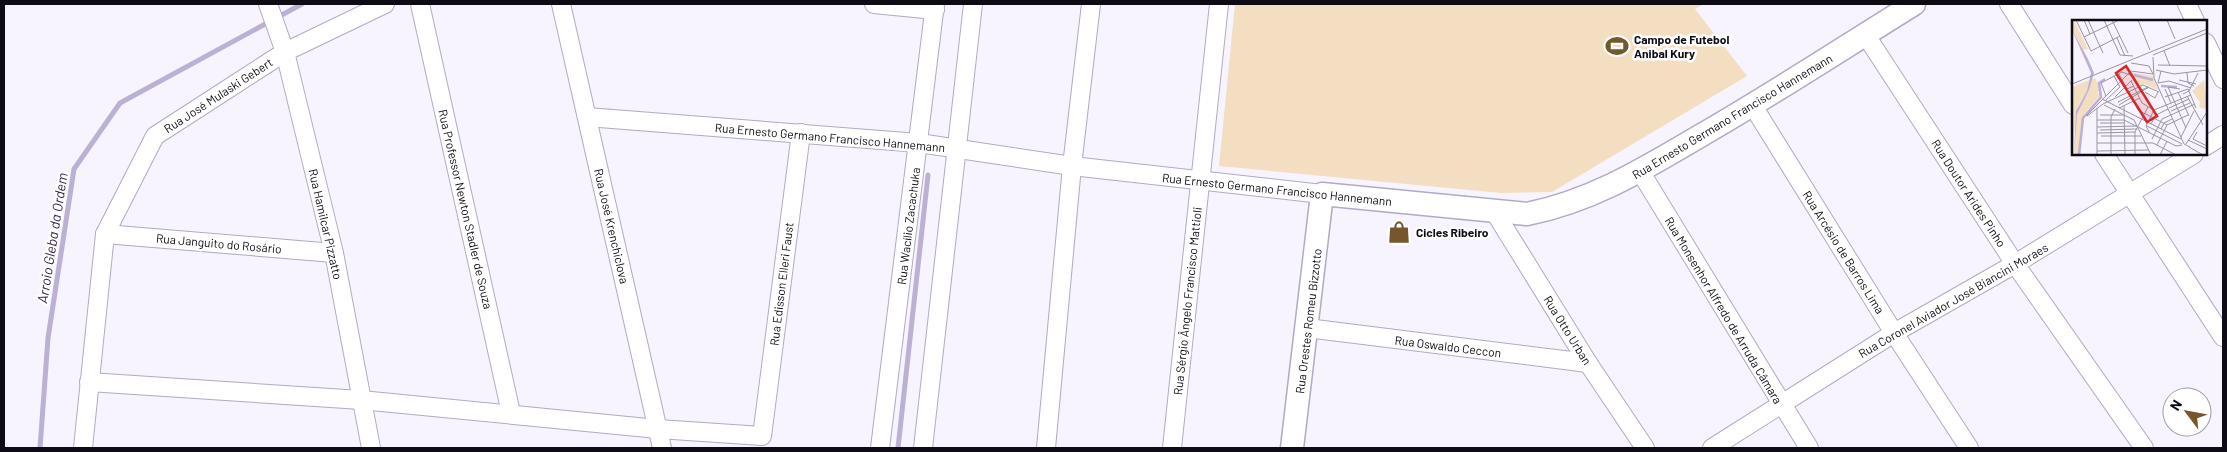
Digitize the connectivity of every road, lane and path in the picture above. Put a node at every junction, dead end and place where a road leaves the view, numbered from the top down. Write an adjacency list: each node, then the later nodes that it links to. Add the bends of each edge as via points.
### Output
1 (385, 4): 16 (street, Rua José Mulaski Gebert)
2 (420, 4): 44 (street, Rua Professor Newton Stadler de Souza)
3 (561, 4): 20 (street, Rua José Krenchiclova)
4 (874, 4): 12 (street)
5 (973, 4): 25 (street)
6 (1090, 4): 28 (street)
7 (1219, 4): 30 (street, Rua Sérgio Ângelo Francisco Mattioli)
8 (1914, 4): 14 (street, Rua Ernesto Germano Francisco Hannemann)
9 (2009, 4): 18 (street)
10 (2187, 4): 13 (street)
11 (269, 5): 16 (street, Rua Hamilcar Pizzatto)
12 (935, 7): 23 (street, Rua Wacílio Zacachuka)
13 (2195, 20)
14 (1865, 34): 19 (street, Rua Ernesto Germano Francisco Hannemann); 36 (street, Rua Doutor Arides Pinho)
15 (2207, 45): 17 (street)
16 (284, 48): 34 (street, Rua José Mulaski Gebert, via 155,136); 35 (street, Rua Hamilcar Pizzatto)
17 (2223, 79)
18 (2072, 103)
19 (1752, 106): 29 (street, Rua Ernesto Germano Francisco Hannemann); 38 (street, Rua Arcésio de Barros Lima)
20 (587, 117): 21 (street, Rua Ernesto Germano Francisco Hannemann); 45 (street, Rua José Krenchiclova)
21 (801, 133): 23 (street, Rua Ernesto Germano Francisco Hannemann); 45 (street, Rua Edisson Elleri Faust, via 762,436)
22 (2223, 134): 24 (street)
23 (919, 143): 25 (street, Rua Ernesto Germano Francisco Hannemann); 49 (street, Rua Wacílio Zacachuka)
24 (2207, 145)
25 (958, 149): 28 (street, Rua Ernesto Germano Francisco Hannemann); 50 (street)
26 (2105, 155): 32 (street)
27 (2192, 155): 32 (street, Rua Coronel Aviador José Biancini Moraes)
28 (1072, 166): 30 (street, Rua Ernesto Germano Francisco Hannemann); 51 (street)
29 (1640, 172): 33 (street, Rua Ernesto Germano Francisco Hannemann, via 1557,208 1527,214); 43 (street, Rua Monsenhor Alfredo de Arruda Câmara)
30 (1200, 181): 31 (street, Rua Ernesto Germano Francisco Hannemann); 52 (street, Rua Sérgio Ângelo Francisco Mattioli)
31 (1322, 194): 33 (street, Rua Ernesto Germano Francisco Hannemann); 37 (street, Rua Orestes Romeu Bizzotto)
32 (2130, 195): 36 (street, Rua Coronel Aviador José Biancini Moraes); 39 (street)
33 (1494, 211): 40 (street, Rua Otto Urban)
34 (104, 234): 35 (street, Rua Janguito do Rosário); 41 (street, Rua José Mulaski Gebert)
35 (334, 253): 42 (street, Rua Hamilcar Pizzatto)
36 (2015, 264): 38 (street, Rua Coronel Aviador José Biancini Moraes); 58 (street, Rua Doutor Arides Pinho)
37 (1307, 328): 40 (street, Rua Oswaldo Ceccon); 53 (street, Rua Orestes Romeu Bizzotto)
38 (1894, 333): 43 (street, Rua Coronel Aviador José Biancini Moraes); 57 (street, Rua Arcésio de Barros Lima)
39 (2223, 337)
40 (1588, 363): 54 (street, Rua Otto Urban)
41 (89, 382): 42 (street); 46 (street, Rua José Mulaski Gebert)
42 (361, 400): 44 (street); 47 (street, Rua Hamilcar Pizzatto)
43 (1781, 404): 55 (street, Rua Coronel Aviador José Biancini Moraes); 56 (street, Rua Monsenhor Alfredo de Arruda Câmara)
44 (511, 414): 45 (street)
45 (658, 429): 48 (street, Rua José Krenchiclova)
46 (83, 448)
47 (371, 448)
48 (662, 448)
49 (880, 448)
50 (923, 448)
51 (1046, 448)
52 (1172, 448)
53 (1292, 448)
54 (1645, 448)
55 (1712, 448)
56 (1809, 448)
57 (1969, 448)
58 (2144, 448)

